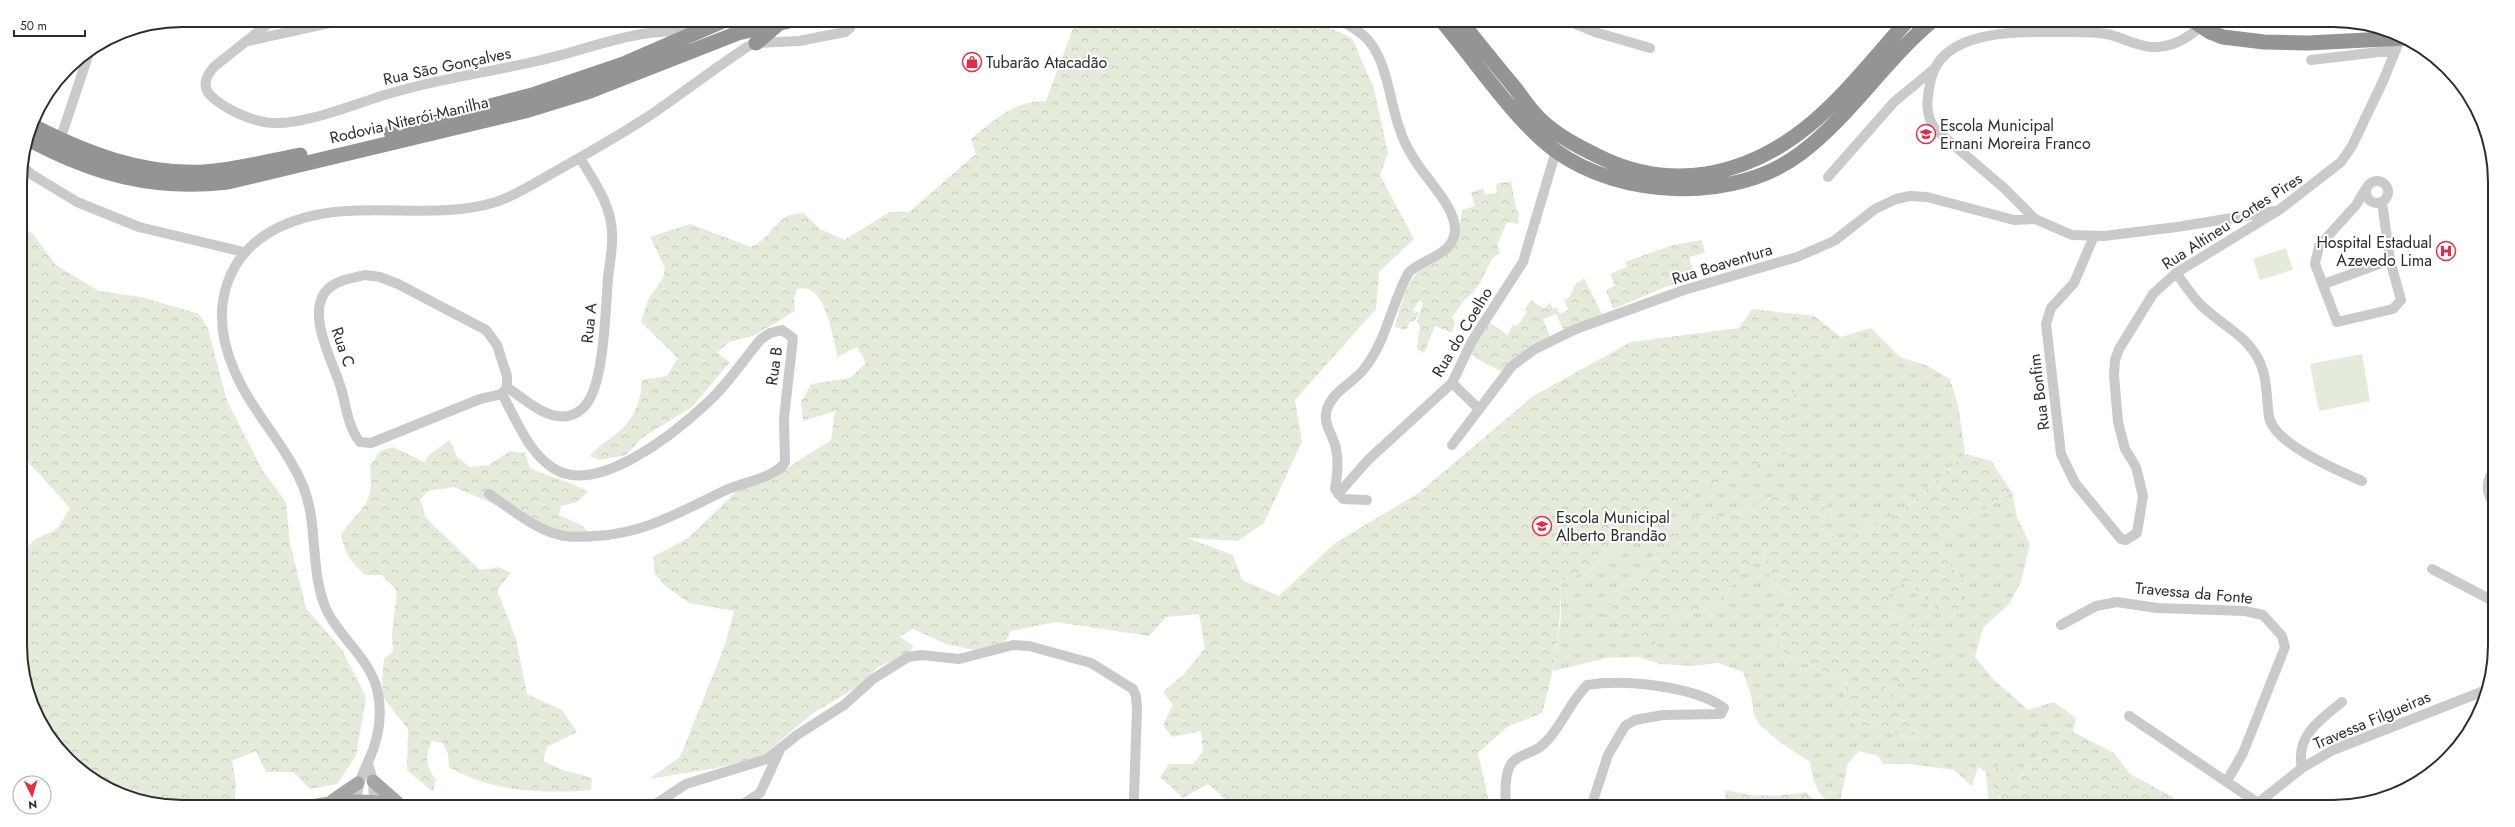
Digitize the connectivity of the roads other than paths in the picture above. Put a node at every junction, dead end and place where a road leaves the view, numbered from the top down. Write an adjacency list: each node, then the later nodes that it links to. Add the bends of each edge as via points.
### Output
1 (264, 27): 16 (street)
2 (313, 27): 16 (street)
3 (709, 27): 15 (highway, Rodovia Niterói-Manilha)
4 (762, 27): 25 (highway, Rodovia Niterói-Manilha, via 738,33 590,91 532,109 228,182 166,185 130,180 87,167)
5 (779, 27): 18 (highway)
6 (850, 27): 18 (street, via 845,32 799,41)
7 (1353, 27): 45 (street, via 1376,52 1387,80 1399,128 1419,167 1450,210 1455,230 1452,243 1445,251 1408,272 1384,336 1374,355 1353,381 1332,399 1327,409 1328,431 1336,447 1338,461 1335,489)
8 (1447, 27): 26 (highway, via 1524,121)
9 (1466, 27): 11 (highway, via 1540,119 1565,139 1623,168 1679,177 1732,169 1764,156 1789,141 1838,98)
10 (1581, 27): 19 (street)
11 (1902, 27)
12 (1926, 27): 26 (highway, via 1883,69 1824,135 1800,154 1753,178 1710,188 1671,189 1639,186 1610,178)
13 (2194, 27): 22 (street, via 2188,38 2150,47 2106,34 1997,34 1968,42 1952,50)
14 (2204, 27): 17 (highway, via 2223,37 2264,42)
15 (695, 33): 16 (street, Rua São Gonçalves, via 651,31 566,55 397,91 300,119 273,123 243,114 211,96 205,84 208,74); 24 (highway, Rodovia Niterói-Manilha, via 626,63 532,95 300,155 243,166 206,172 152,169 113,161)
16 (246, 42)
17 (2400, 42): 21 (street); 32 (street, Rua Altineu Cortes Pires, via 2358,134 2341,162)
18 (756, 43): 27 (street, via 718,66 653,114)
19 (1650, 48)
20 (87, 59): 24 (street)
21 (2310, 60)
22 (1934, 69): 29 (street, via 1894,102); 33 (street, via 1926,107 1935,129 2004,188)
23 (37, 128): 24 (highway, Rodovia Niterói-Manilha)
24 (60, 140)
25 (32, 141)
26 (1556, 151): 39 (street, Rua do Coelho, via 1523,262 1472,341)
27 (580, 158): 35 (street, via 496,202 459,208 319,214 292,222 259,239); 40 (street, Rua A, via 601,193 612,232 595,388 580,412 568,416 554,416)
28 (27, 170): 35 (street, via 77,202 139,227)
29 (1828, 177)
30 (2365, 190): 31 (street, via 2365,196 2370,201 2376,204); 31 (street, via 2374,180 2380,181 2388,188 2386,199); 38 (street, via 2356,205 2319,246 2315,264)
31 (2382, 202): 36 (street)
32 (2279, 210): 34 (street, via 2177,227); 37 (street, Rua Altineu Cortes Pires)
33 (2035, 219): 34 (street, via 2072,235); 41 (street, Rua Boaventura, via 2014,220 1927,197 1910,196 1896,199 1875,209 1834,241 1797,257 1684,290 1576,329 1535,349 1512,366)
34 (2094, 236): 47 (street, Rua Bonfim, via 2074,284 2051,308 2046,324 2061,454 2075,483)
35 (244, 252): 55 (street, via 233,266 225,288 223,308 228,355 236,374 293,465 304,489 315,562 327,610 368,666 376,686 381,708 379,728)
36 (2390, 260): 38 (street); 38 (street, via 2401,294 2399,304 2392,309 2337,322)
37 (2176, 272): 43 (street, via 2201,305 2242,338 2256,355 2266,384 2270,418 2277,431 2329,467); 47 (street, Rua Altineu Cortes Pires, via 2153,294 2119,349 2115,360 2114,389 2118,422 2125,449 2136,467 2143,496 2137,533 2130,540)
38 (2324, 284)
39 (1452, 383): 41 (street); 45 (street, Rua do Coelho, via 1368,460)
40 (504, 390): 40 (street, Rua C, via 507,376 498,345 486,330 398,284 380,277 365,275 344,280 327,289 321,300 319,328 341,387 352,429 360,442 371,443); 44 (street, Rua B, via 531,446 542,460 554,469 574,476 589,475 610,469 632,458 669,435 707,403 761,339 782,330 793,338 784,418 785,462 775,472 744,482 643,529 621,535 559,535 541,528)
41 (1479, 409): 42 (street, Rua Boaventura)
42 (1452, 445)
43 (2362, 481)
44 (489, 494)
45 (1338, 494): 46 (street, via 1343,499)
46 (1367, 500)
47 (2121, 538)
48 (2432, 569): 49 (street)
49 (2488, 598)
50 (2061, 625): 58 (street, Travessa da Fonte, via 2096,606 2117,602 2156,608 2263,614 2282,636 2285,647 2243,753)
51 (2481, 692): 56 (street, Travessa Filgueiras, via 2333,750)
52 (2342, 702): 56 (street, via 2320,720 2306,737 2300,752)
53 (2129, 716): 58 (street)
54 (780, 750): 60 (street, via 797,735 844,705 873,679 908,657 922,655 959,659 1013,645 1029,646 1092,663 1133,689 1137,709); 65 (street, via 756,763 686,784); 66 (street, via 760,793)
55 (368, 763): 57 (street); 59 (street)
56 (2302, 768): 70 (street, Travessa Filgueiras)
57 (373, 781): 63 (street); 64 (main road, via 383,792)
58 (2227, 781): 69 (street)
59 (358, 783): 61 (main road); 62 (street)
60 (1134, 797)
61 (332, 800)
62 (363, 800)
63 (365, 800)
64 (396, 800)
65 (662, 800)
66 (750, 800)
67 (1506, 800): 68 (street, via 1508,773 1512,763 1541,746 1587,685 1610,683 1680,688 1724,708 1721,714 1663,714 1636,720 1625,726 1608,755)
68 (1594, 800)
69 (2251, 800)
70 (2263, 800)

